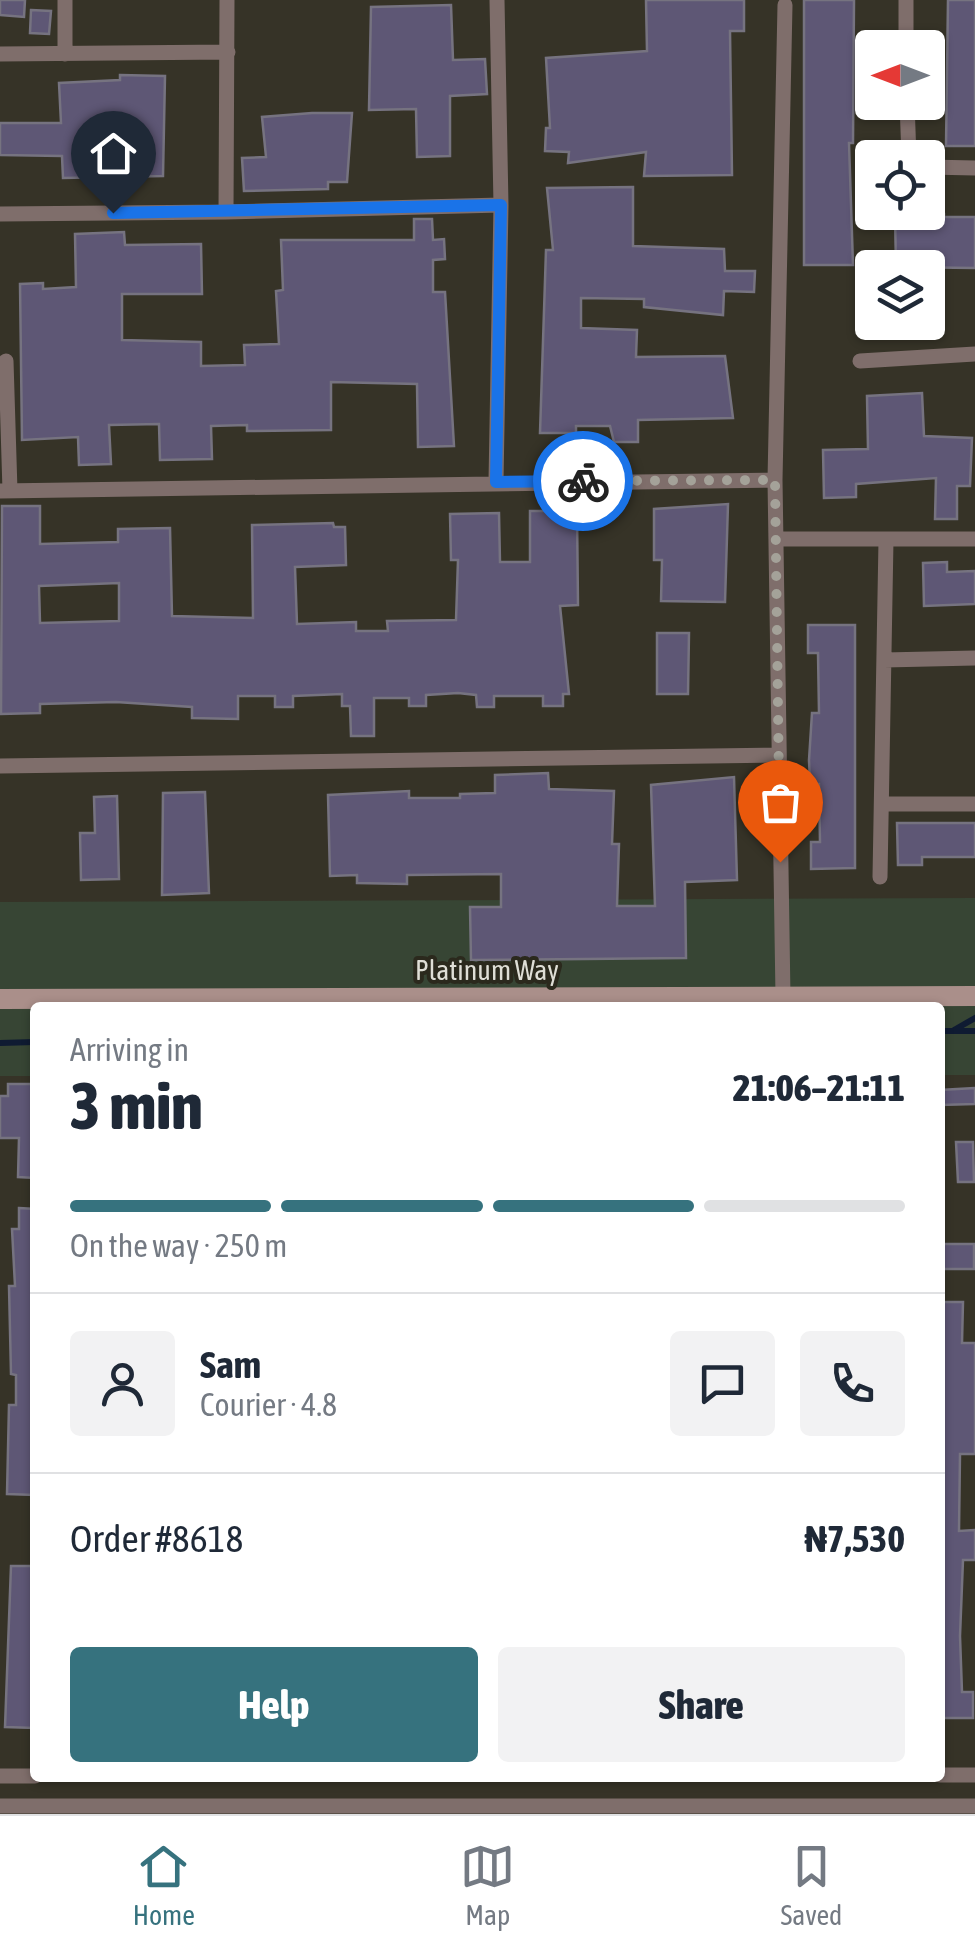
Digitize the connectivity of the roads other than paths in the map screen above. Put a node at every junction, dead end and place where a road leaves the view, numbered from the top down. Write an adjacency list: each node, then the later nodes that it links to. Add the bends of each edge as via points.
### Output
1 (65, 0): 9 (street)
2 (227, 0): 7 (street)
3 (497, 0): 12 (street)
4 (906, 0): 6 (street)
5 (785, 6): 18 (street)
6 (906, 30)
7 (228, 52): 9 (street); 13 (street)
8 (0, 54): 9 (street)
9 (65, 54)
10 (945, 167): 11 (street)
11 (975, 168)
12 (501, 205): 13 (street); 19 (street)
13 (226, 212): 14 (street)
14 (0, 214)
15 (975, 354): 17 (street)
16 (6, 361): 20 (street)
17 (860, 361)
18 (775, 480): 19 (street); 21 (street)
19 (496, 482): 20 (street)
20 (5, 491)
21 (778, 539): 23 (street); 26 (street)
22 (975, 539): 23 (street)
23 (886, 540): 25 (street)
24 (975, 658): 25 (street)
25 (884, 660): 28 (street)
26 (777, 755): 27 (street); 32 (street)
27 (0, 766)
28 (882, 804): 29 (street); 30 (street)
29 (975, 804)
30 (880, 877)
31 (975, 996): 32 (street, Platinum Way)
32 (784, 997): 33 (street, Platinum Way)
33 (0, 999)
34 (945, 1775): 35 (street)
35 (975, 1775)
36 (0, 1776): 37 (street)
37 (30, 1776)
38 (0, 1806): 40 (street)
39 (975, 1806): 42 (street)
40 (209, 1810): 41 (street)
41 (487, 1810): 42 (street)
42 (763, 1810)

